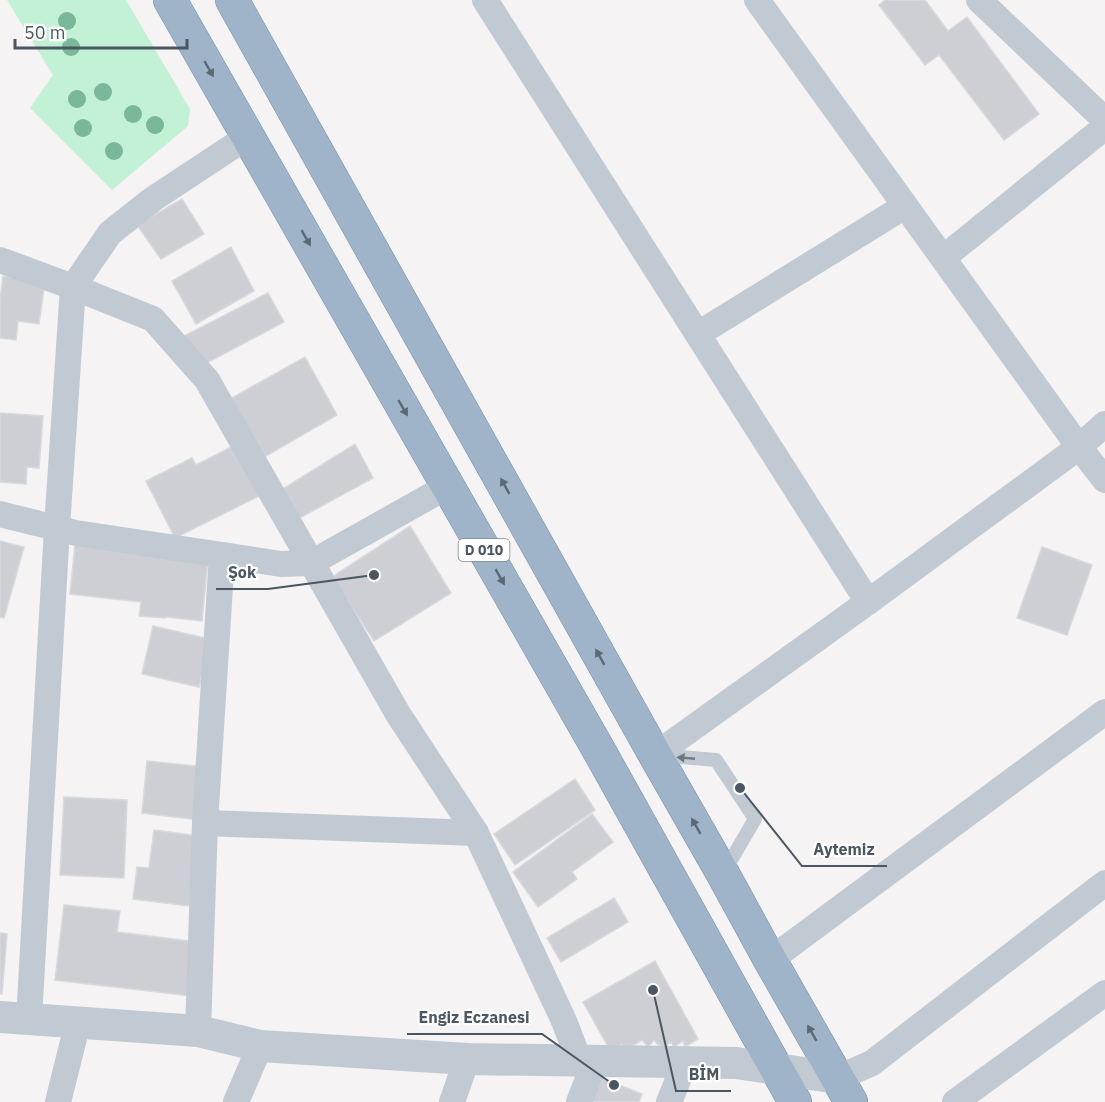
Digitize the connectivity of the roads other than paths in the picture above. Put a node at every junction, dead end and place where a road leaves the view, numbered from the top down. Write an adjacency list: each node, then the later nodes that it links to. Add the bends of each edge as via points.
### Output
1 (170, 0): 8 (highway, D 010, one-way to 8)
2 (232, 0): 24 (highway, D 010, one-way to 2)
3 (485, 0): 13 (street)
4 (757, 0): 9 (street)
5 (979, 0): 6 (street)
6 (1105, 120)
7 (1105, 127): 10 (street)
8 (247, 137): 12 (street, via 153,199 110,233); 17 (highway, D 010, one-way to 17)
9 (905, 206): 10 (street); 13 (street)
10 (943, 258): 15 (street)
11 (0, 260): 12 (street)
12 (72, 287): 19 (street); 21 (street, via 153,319 207,380)
13 (698, 334): 22 (street)
14 (1105, 424): 15 (street)
15 (1079, 447): 16 (street); 22 (street)
16 (1105, 480)
17 (448, 486): 21 (street); 38 (highway, D 010, one-way to 38)
18 (0, 514): 19 (street)
19 (57, 528): 20 (street); 31 (street)
20 (222, 555): 21 (street, via 281,564); 25 (street)
21 (311, 563): 26 (street, via 398,714)
22 (868, 602): 24 (street)
23 (1105, 712): 29 (street)
24 (655, 755): 27 (highway, D 010, one-way to 24); 27 (lane, one-way to 24, via 755,819 716,760)
25 (206, 823): 26 (street); 33 (street)
26 (476, 833): 36 (street, via 564,1021)
27 (723, 874): 29 (highway, D 010)
28 (1105, 883): 39 (street, via 872,1063)
29 (770, 960): 39 (highway, D 010, one-way to 29)
30 (1102, 1002): 46 (street)
31 (15, 1018): 32 (street)
32 (78, 1022): 33 (street); 40 (street)
33 (198, 1031): 34 (street)
34 (260, 1046): 35 (street); 41 (street)
35 (467, 1059): 36 (street); 42 (street)
36 (587, 1061): 37 (street); 43 (street)
37 (685, 1063): 38 (street, via 736,1063); 44 (street)
38 (776, 1069): 39 (street); 45 (highway, D 010)
39 (845, 1090)
40 (58, 1102)
41 (236, 1102)
42 (452, 1102)
43 (579, 1102)
44 (669, 1102)
45 (795, 1102)
46 (955, 1102)

